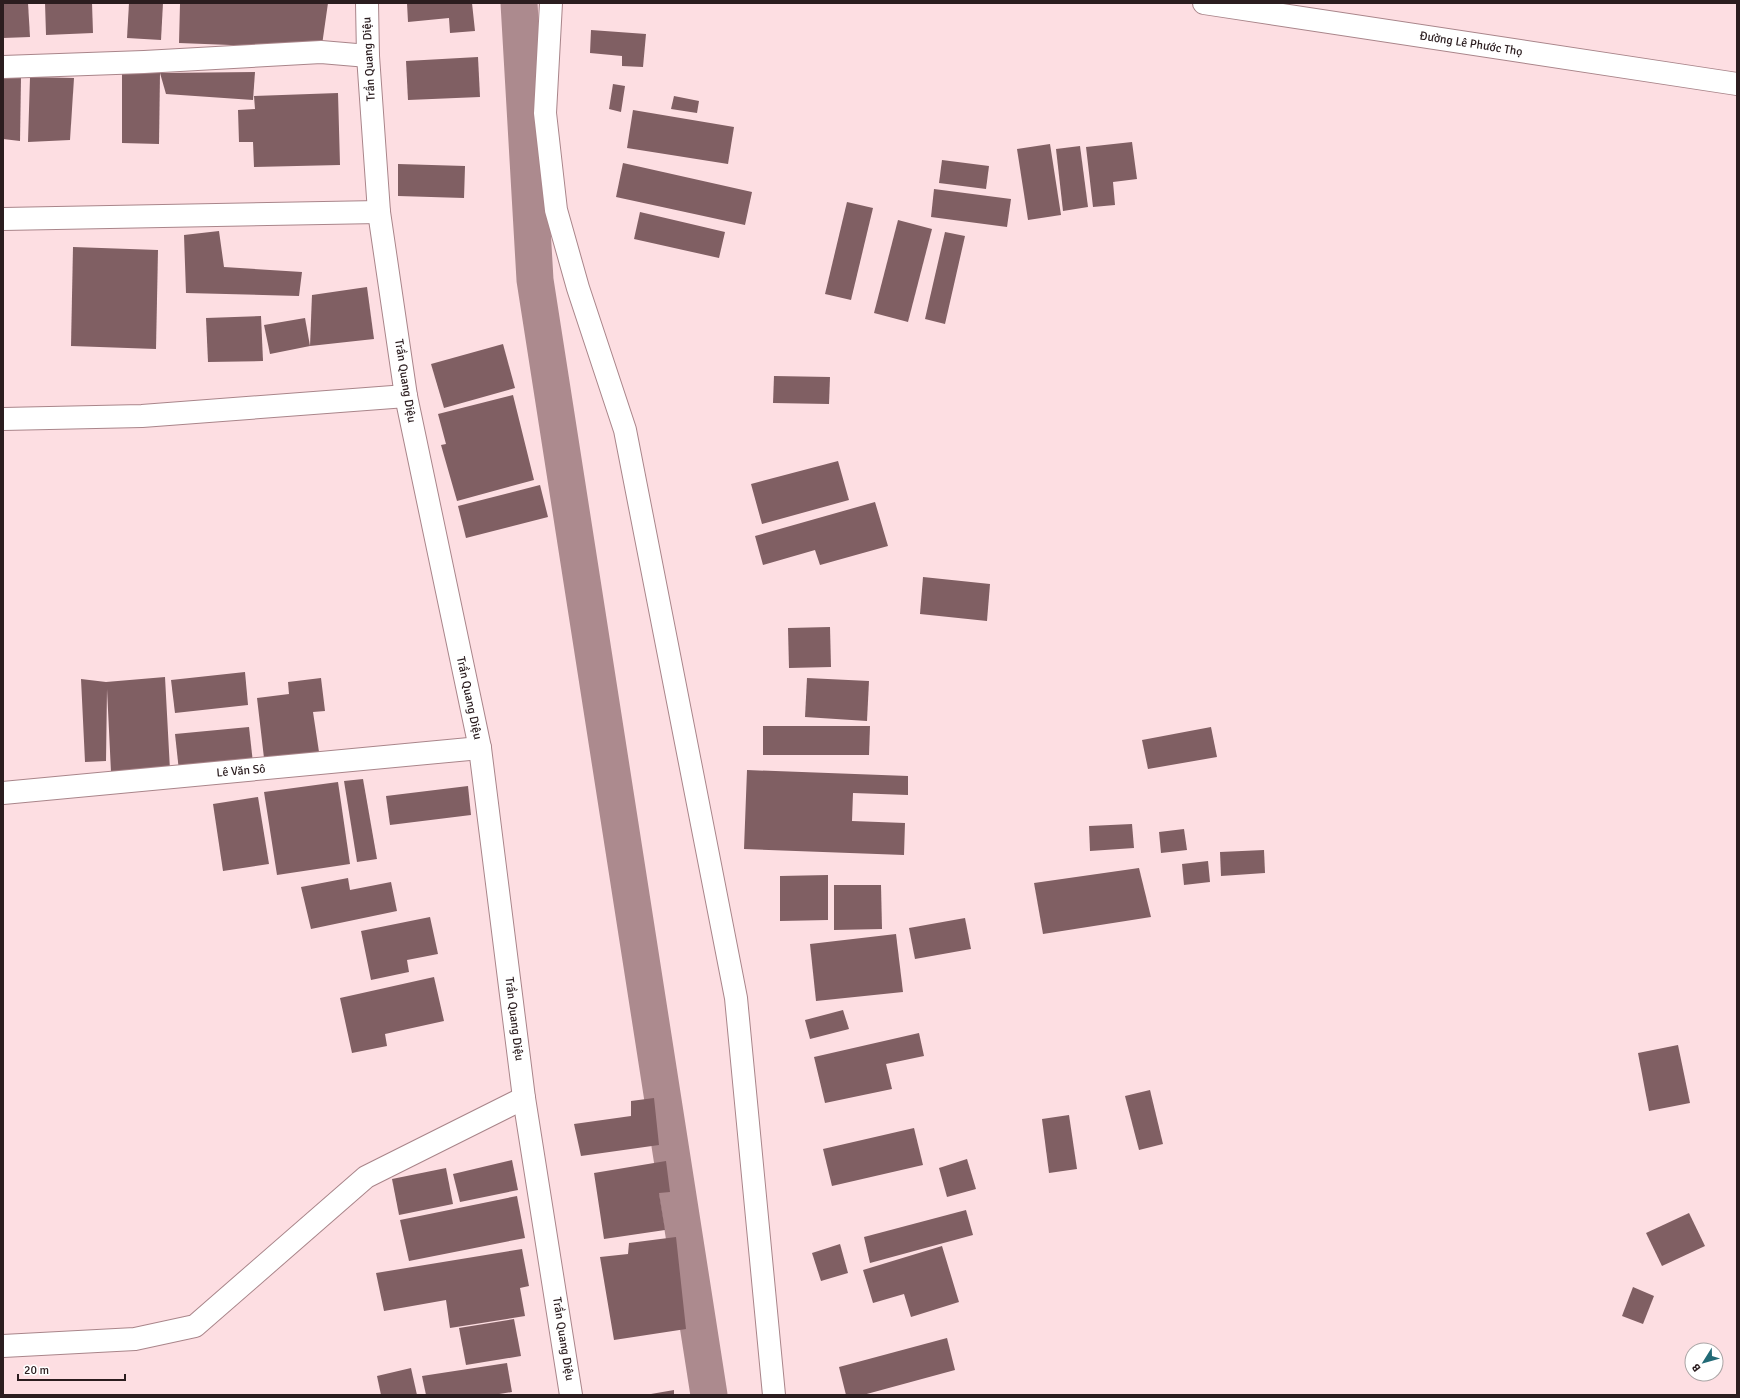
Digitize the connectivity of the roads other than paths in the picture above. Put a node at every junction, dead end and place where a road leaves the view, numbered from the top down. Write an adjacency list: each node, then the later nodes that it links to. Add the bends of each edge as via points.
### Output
1 (367, 3): 4 (street, Trần Quang Diệu)
2 (551, 3): 16 (street, via 545,113 556,210 578,288 625,430 736,998)
3 (1204, 3): 6 (street, Đường Lê Phước Thọ)
4 (368, 56): 5 (street, via 321,52); 7 (street, Trần Quang Diệu)
5 (3, 67)
6 (1737, 84)
7 (379, 212): 8 (street); 9 (street, Trần Quang Diệu)
8 (3, 219)
9 (406, 396): 10 (street, via 142,416); 11 (street, Trần Quang Diệu)
10 (3, 419)
11 (480, 748): 12 (street, Lê Văn Sô); 13 (street, Trần Quang Diệu)
12 (3, 794)
13 (524, 1098): 14 (street, via 366,1177 195,1326 135,1339); 15 (street, Trần Quang Diệu)
14 (3, 1346)
15 (571, 1395)
16 (774, 1395)

